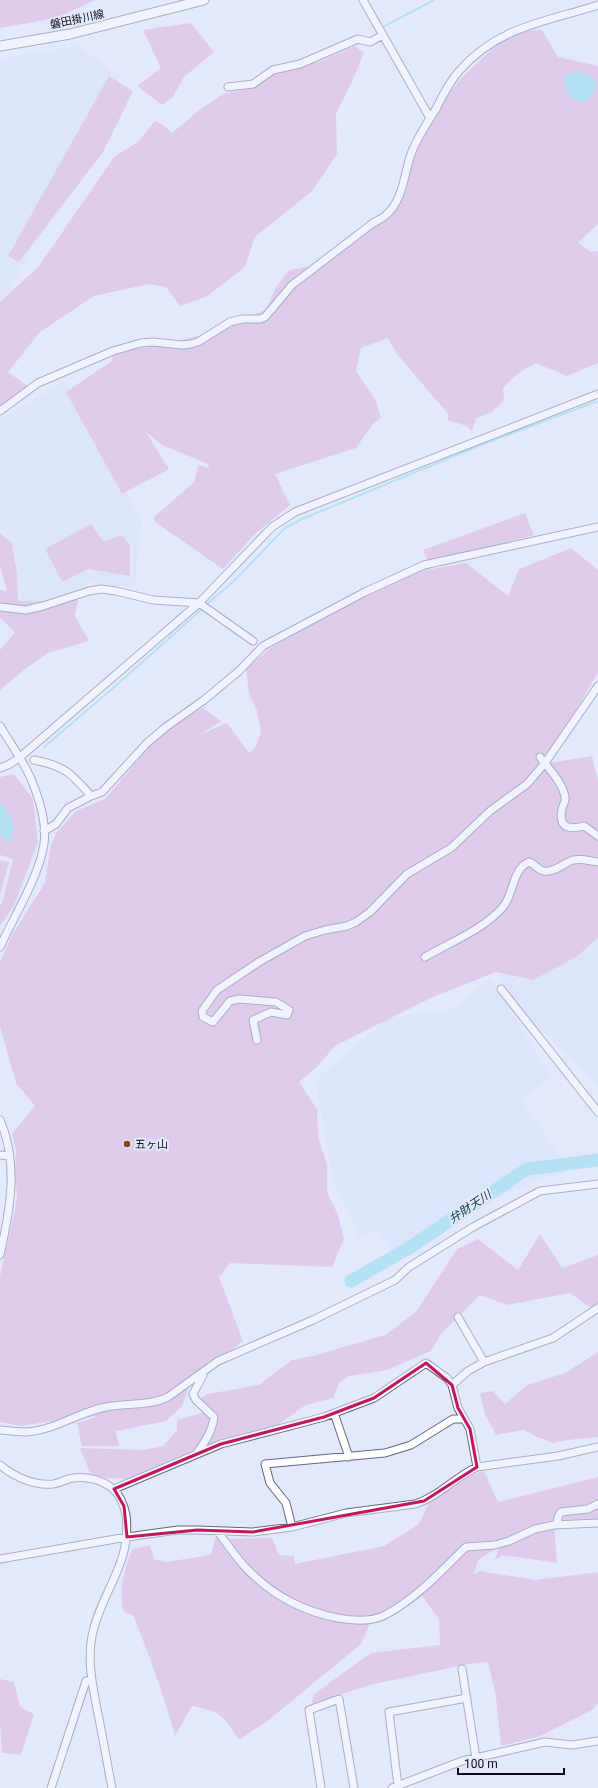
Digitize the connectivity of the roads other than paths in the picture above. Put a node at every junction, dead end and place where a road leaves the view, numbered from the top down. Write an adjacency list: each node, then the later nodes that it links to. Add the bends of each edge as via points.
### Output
1 (204, 0): 5 (main road, 磐田掛川線, via 70,34)
2 (363, 0): 4 (street)
3 (598, 5): 7 (street, via 532,24 504,35 486,47 460,70)
4 (383, 35): 6 (street, via 370,42 358,39 300,64 273,70 253,84); 7 (street)
5 (0, 46)
6 (228, 87)
7 (430, 118): 9 (street, via 416,142 400,195 393,208 292,285 265,317 230,322 191,344 149,342 113,351 38,383)
8 (598, 394): 11 (street, via 295,512 272,527)
9 (0, 411)
10 (598, 527): 21 (street, via 424,564 263,646 239,671 147,743 102,792)
11 (199, 603): 12 (street, via 153,600 101,589 26,610); 13 (street); 17 (street)
12 (0, 606)
13 (253, 641)
14 (598, 686): 19 (street)
15 (0, 726): 17 (street)
16 (540, 757): 19 (street)
17 (19, 758): 20 (street); 22 (street, via 37,794)
18 (34, 760): 21 (street, via 63,768)
19 (545, 764): 23 (street, via 561,786 566,798 562,811 565,826 573,829 584,826); 28 (street, via 527,784 490,811 451,848 407,874 370,912 356,922 305,936 217,990 202,1011 203,1017 213,1022 230,1001 239,999 276,1002 289,1010 287,1015 271,1012 253,1020)
20 (0, 768)
21 (91, 796): 22 (street, via 68,808 56,824)
22 (44, 831): 25 (street, via 40,860)
23 (598, 836)
24 (598, 862): 26 (street, via 573,860 546,872 529,862 524,864 504,905 496,914 473,930)
25 (0, 947)
26 (425, 956)
27 (500, 988): 29 (street)
28 (257, 1040)
29 (598, 1112)
30 (0, 1120): 32 (street)
31 (0, 1155): 32 (street)
32 (9, 1156): 34 (street, via 12,1185)
33 (598, 1184): 39 (street, via 540,1191 467,1230 410,1267 395,1280 313,1320 218,1361)
34 (3, 1233): 35 (street)
35 (0, 1255)
36 (598, 1308): 38 (street, via 553,1338)
37 (458, 1317): 38 (street)
38 (484, 1362): 40 (street, via 468,1371)
39 (205, 1371): 43 (street, via 160,1402 104,1407 28,1432); 45 (street, via 193,1394 214,1417 207,1440)
40 (452, 1385): 41 (street, via 447,1378 426,1363 374,1398); 42 (street)
41 (334, 1413): 45 (street, via 324,1418 221,1444); 46 (street)
42 (464, 1419): 46 (street, via 453,1419 411,1445 385,1453); 48 (street, via 470,1429)
43 (0, 1430)
44 (598, 1447): 48 (street, via 558,1456)
45 (196, 1455): 49 (street)
46 (349, 1458): 53 (street, via 265,1464 270,1483 286,1503)
47 (0, 1465): 49 (street, via 23,1479 37,1483 53,1484 73,1478 89,1478)
48 (477, 1467): 53 (street, via 467,1471 424,1501 415,1504 346,1513)
49 (114, 1489): 55 (street, via 124,1506)
50 (598, 1504): 52 (street, via 588,1509 561,1512)
51 (598, 1523): 52 (street)
52 (557, 1525): 54 (street, via 534,1529 495,1545 466,1547 420,1591 384,1616 351,1620 310,1611 290,1602 266,1586 246,1568)
53 (292, 1527): 54 (street, via 253,1532)
54 (217, 1531): 55 (street, via 178,1530)
55 (127, 1537): 56 (street); 58 (street, via 125,1552 92,1636)
56 (0, 1559)
57 (462, 1669): 59 (street)
58 (92, 1681): 63 (street, via 86,1681); 64 (street)
59 (467, 1698): 61 (street); 62 (street, via 389,1712)
60 (598, 1741): 61 (street, via 572,1745 545,1742)
61 (476, 1758): 62 (street)
62 (395, 1787)
63 (51, 1788)
64 (112, 1788)
65 (321, 1788): 66 (street, via 309,1710 339,1699)
66 (354, 1788)

